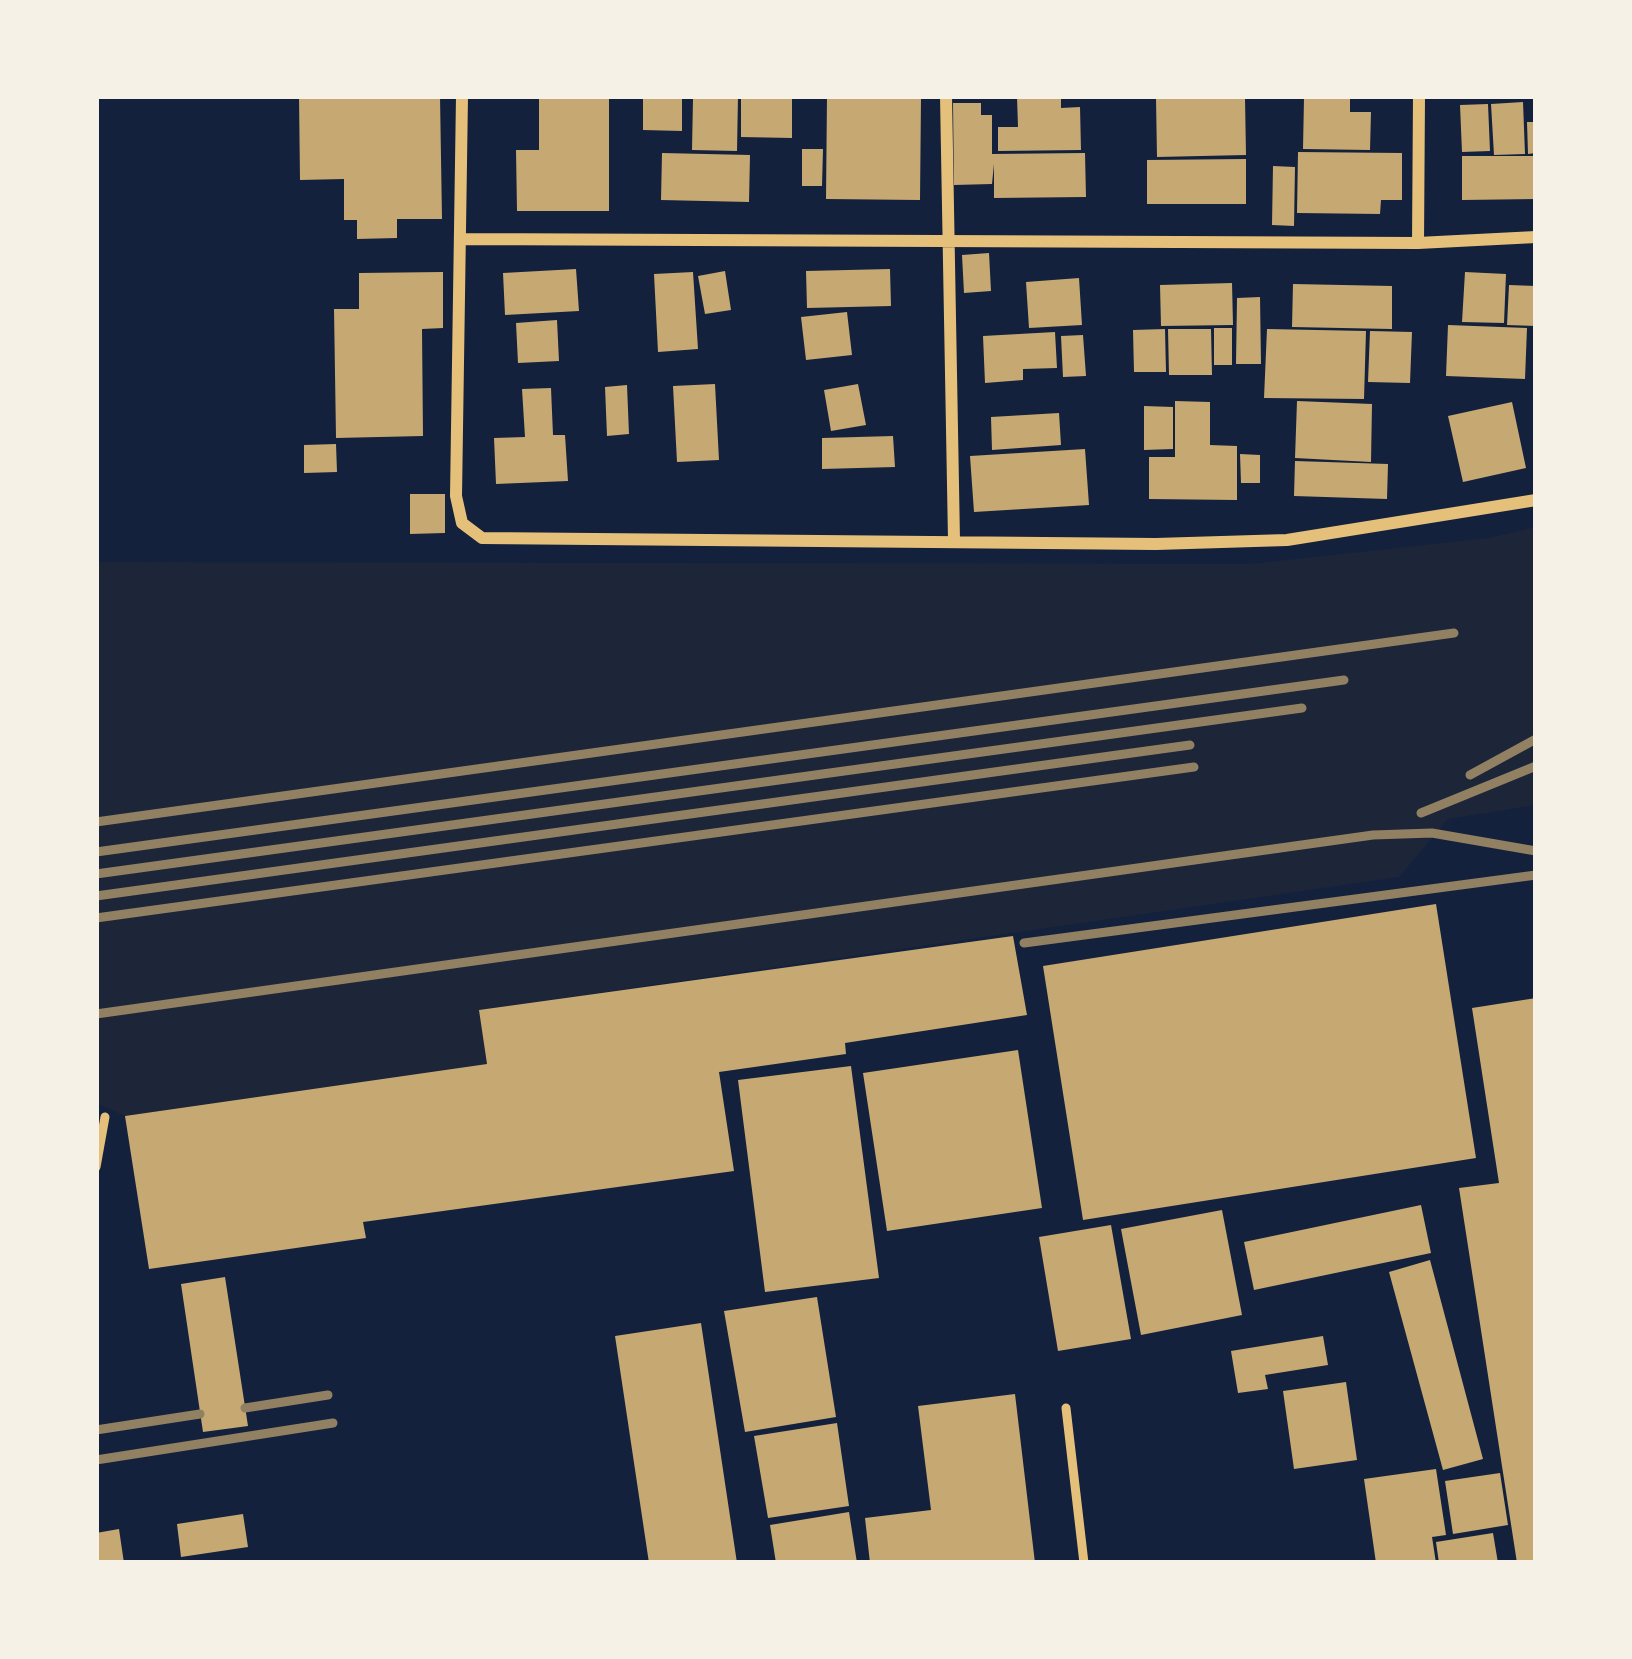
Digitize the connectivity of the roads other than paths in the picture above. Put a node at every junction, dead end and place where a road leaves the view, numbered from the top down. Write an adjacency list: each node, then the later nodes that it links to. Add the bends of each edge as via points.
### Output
1 (462, 96): 5 (street)
2 (946, 96): 6 (street)
3 (1419, 96): 7 (street)
4 (1536, 237): 7 (street)
5 (460, 239): 6 (street); 9 (street, via 456,496 472,534)
6 (947, 241): 7 (street); 9 (street)
7 (1418, 243)
8 (1536, 500): 9 (street, via 1287,540)
9 (954, 540)
10 (105, 1118): 11 (lane)
11 (96, 1167)
12 (1066, 1408): 13 (lane)
13 (1084, 1563)

